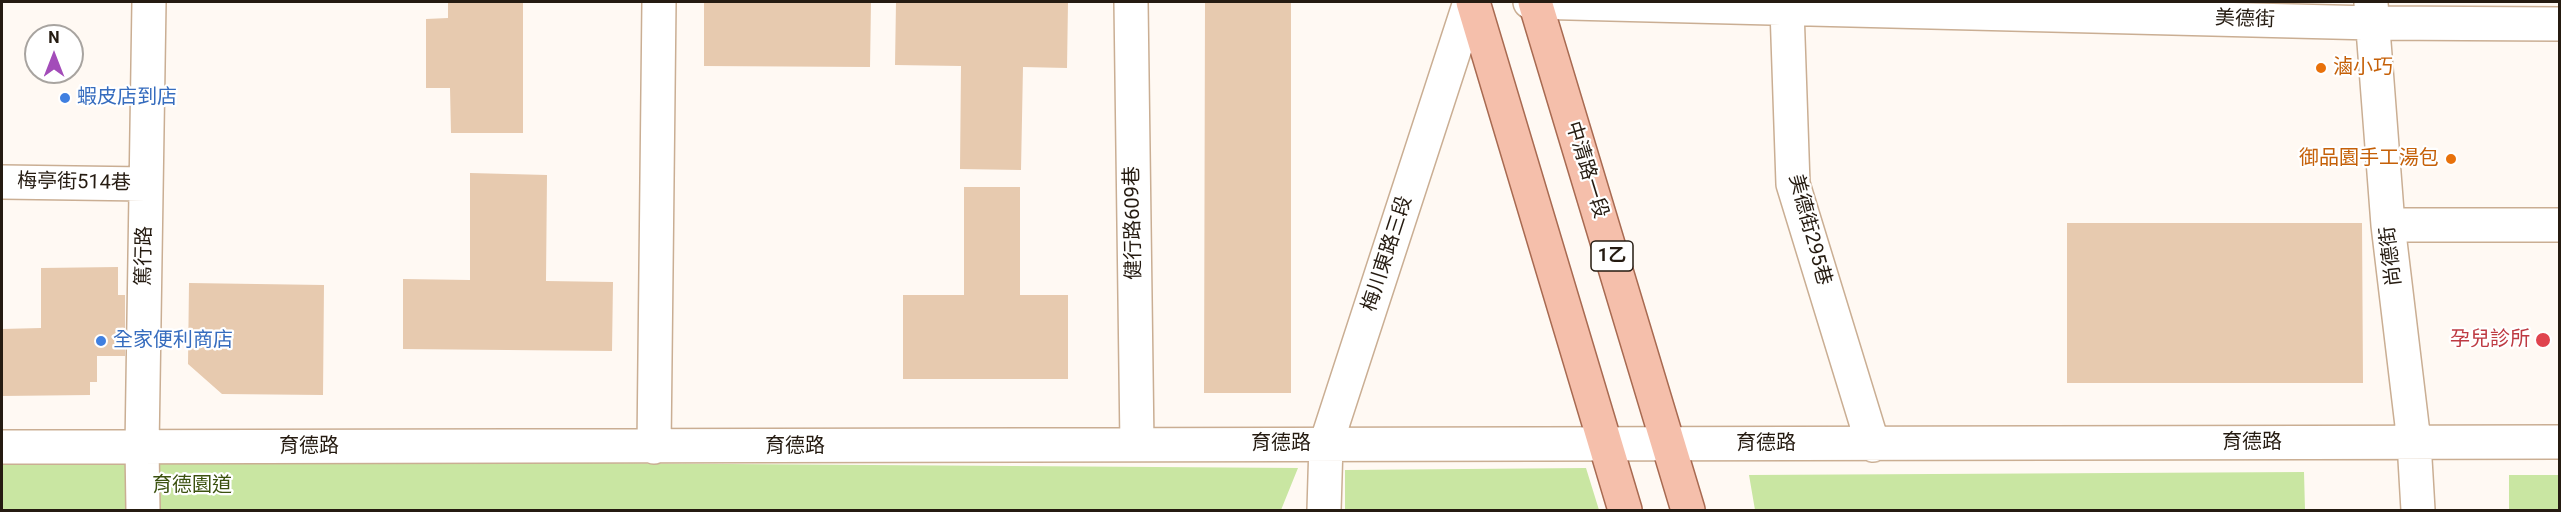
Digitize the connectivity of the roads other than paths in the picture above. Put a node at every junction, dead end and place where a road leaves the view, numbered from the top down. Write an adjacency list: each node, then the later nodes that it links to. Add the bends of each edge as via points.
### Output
1 (149, 2): 11 (street, 篤行路)
2 (659, 2): 23 (street)
3 (1131, 2): 19 (street, 健行路609巷)
4 (1472, 2): 16 (street, 梅川東路三段); 17 (main road)
5 (1534, 2): 7 (street, 美德街); 18 (main road, 中清路一段 / 1乙)
6 (1979, 7): 7 (street, 美德街); 8 (street, 美德街)
7 (1786, 9): 20 (street, 美德街295巷, via 1793,184)
8 (2372, 12): 9 (street, 美德街); 12 (street, 尚德街)
9 (2559, 24)
10 (2, 182): 11 (street, 梅亭街514巷)
11 (146, 184): 22 (street, 篤行路)
12 (2388, 225): 13 (street); 14 (street, 尚德街)
13 (2559, 225)
14 (2414, 442): 15 (street, 育德路); 20 (street, 育德路); 28 (street, 尚德街)
15 (2559, 442)
16 (1326, 444): 17 (street, 育德路); 19 (street, 育德路); 25 (street, 梅川東路三段)
17 (1605, 444): 18 (street, 育德路); 26 (main road)
18 (1668, 444): 20 (street, 育德路); 27 (main road, 中清路一段 / 1乙)
19 (1137, 445): 23 (street, 育德路)
20 (1873, 445)
21 (2, 447): 22 (street, 育德路)
22 (142, 447): 23 (street, 育德路); 24 (street, 篤行路)
23 (654, 447)
24 (143, 510)
25 (1324, 510)
26 (1625, 510)
27 (1688, 510)
28 (2418, 510)

